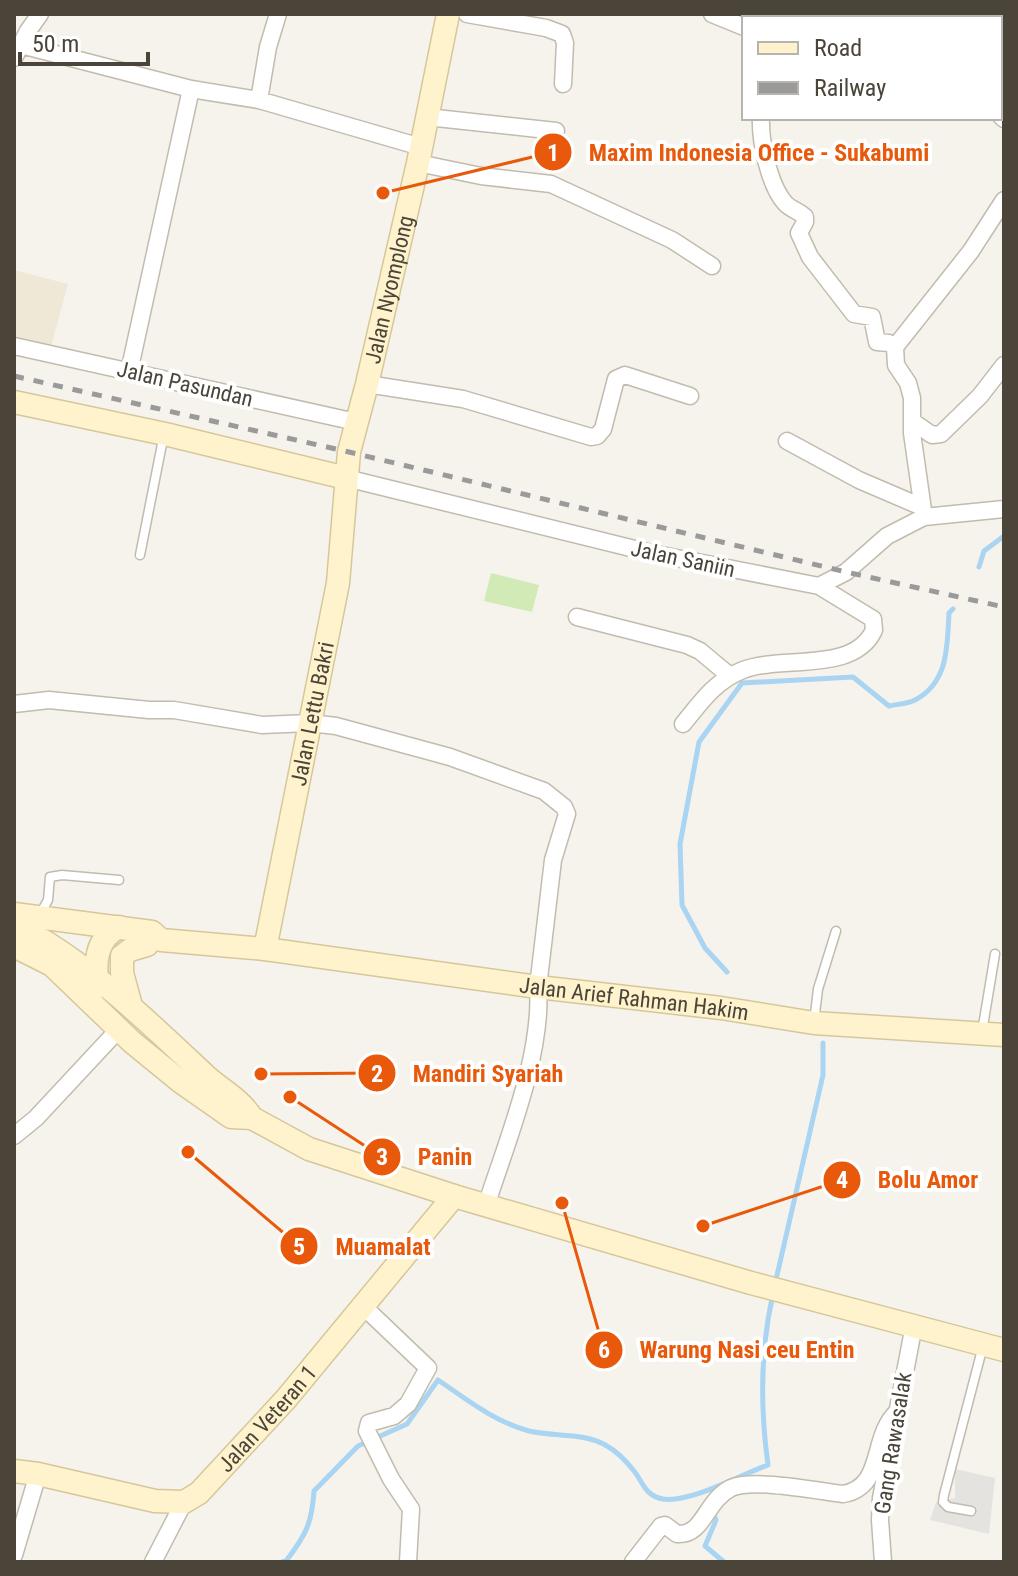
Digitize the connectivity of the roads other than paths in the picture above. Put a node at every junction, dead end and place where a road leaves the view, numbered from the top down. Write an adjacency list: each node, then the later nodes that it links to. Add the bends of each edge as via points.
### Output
1 (40, 14): 7 (street)
2 (278, 14): 10 (street)
3 (448, 14): 11 (main road, Jalan Nyomplong)
4 (467, 14): 8 (street, via 562,34)
5 (712, 14): 6 (street)
6 (742, 26)
7 (17, 52): 9 (street)
8 (563, 84)
9 (191, 89): 10 (street); 20 (street)
10 (259, 100): 14 (street)
11 (427, 117): 13 (street); 14 (main road, Jalan Nyomplong)
12 (761, 120): 18 (street, via 776,190 786,205 805,217 799,233 804,247 854,314 872,317 877,342)
13 (556, 131)
14 (419, 155): 16 (street, via 481,176 551,184 672,240); 21 (main road, Jalan Nyomplong)
15 (1004, 200): 18 (street)
16 (712, 266)
17 (14, 346): 20 (street, Jalan Pasundan)
18 (895, 347): 24 (street, via 896,365 910,390)
19 (1004, 365): 24 (street, via 941,434 932,435)
20 (129, 372): 25 (street, Jalan Pasundan)
21 (367, 384): 22 (street, via 463,399 591,437 603,429 619,375); 25 (main road, Jalan Nyomplong)
22 (690, 396)
23 (14, 402): 26 (main road)
24 (912, 421): 30 (street)
25 (356, 422): 28 (main road, Jalan Lettu Bakri)
26 (165, 434): 28 (main road); 31 (lane)
27 (787, 441): 30 (street)
28 (346, 478): 32 (street, Jalan Saniin, via 651,553); 36 (main road, Jalan Lettu Bakri, via 338,583)
29 (1004, 509): 30 (street)
30 (923, 512): 32 (street, via 846,572)
31 (140, 555)
32 (819, 586): 34 (street, via 873,619 874,630 863,647 849,655 758,666)
33 (577, 617): 34 (street, via 687,645)
34 (730, 676): 37 (street, via 709,691)
35 (14, 704): 36 (street, via 49,700 174,710 262,725)
36 (310, 723): 44 (main road, Jalan Lettu Bakri); 47 (street, via 450,757 544,791 564,807)
37 (683, 724)
38 (119, 880): 40 (lane, via 50,877)
39 (14, 914): 40 (main road)
40 (31, 925): 42 (main road, Jalan Arief Rahman Hakim); 46 (main road); 49 (main road, via 52,965)
41 (836, 931): 50 (lane, via 818,989)
42 (111, 933): 43 (main road, Jalan Arief Rahman Hakim); 46 (main road, via 97,961)
43 (154, 942): 44 (main road, Jalan Arief Rahman Hakim); 48 (main road, via 122,956)
44 (265, 949): 47 (main road, Jalan Arief Rahman Hakim)
45 (995, 954): 51 (lane)
46 (96, 978): 48 (main road); 49 (main road, via 99,1001)
47 (538, 987): 50 (main road, Jalan Arief Rahman Hakim); 55 (street, via 525,1087)
48 (131, 1006): 52 (main road, via 244,1105)
49 (112, 1022): 52 (main road, via 231,1117); 53 (street, via 36,1118)
50 (814, 1023): 51 (main road, Jalan Arief Rahman Hakim)
51 (993, 1034)
52 (252, 1118): 54 (main road, via 309,1149)
53 (14, 1136)
54 (454, 1196): 55 (main road); 56 (main road, Jalan Veteran 1)
55 (486, 1206): 57 (main road)
56 (364, 1307): 62 (main road, Jalan Veteran 1, via 286,1399 199,1493); 66 (street, via 428,1368 408,1404 394,1416 369,1423 367,1431 411,1509)
57 (914, 1325): 58 (main road); 59 (street, Gang Rawasalak)
58 (993, 1348): 63 (lane, via 943,1502)
59 (897, 1412): 67 (street, via 886,1422 871,1477 852,1492 734,1487 711,1503 690,1532 677,1534 661,1526); 68 (street, Gang Rawasalak, via 881,1498)
60 (14, 1471): 61 (main road)
61 (38, 1474): 62 (main road, via 155,1501); 64 (street)
62 (184, 1502): 65 (street)
63 (971, 1511)
64 (14, 1555)
65 (153, 1562)
66 (408, 1562)
67 (633, 1562)
68 (883, 1562)

